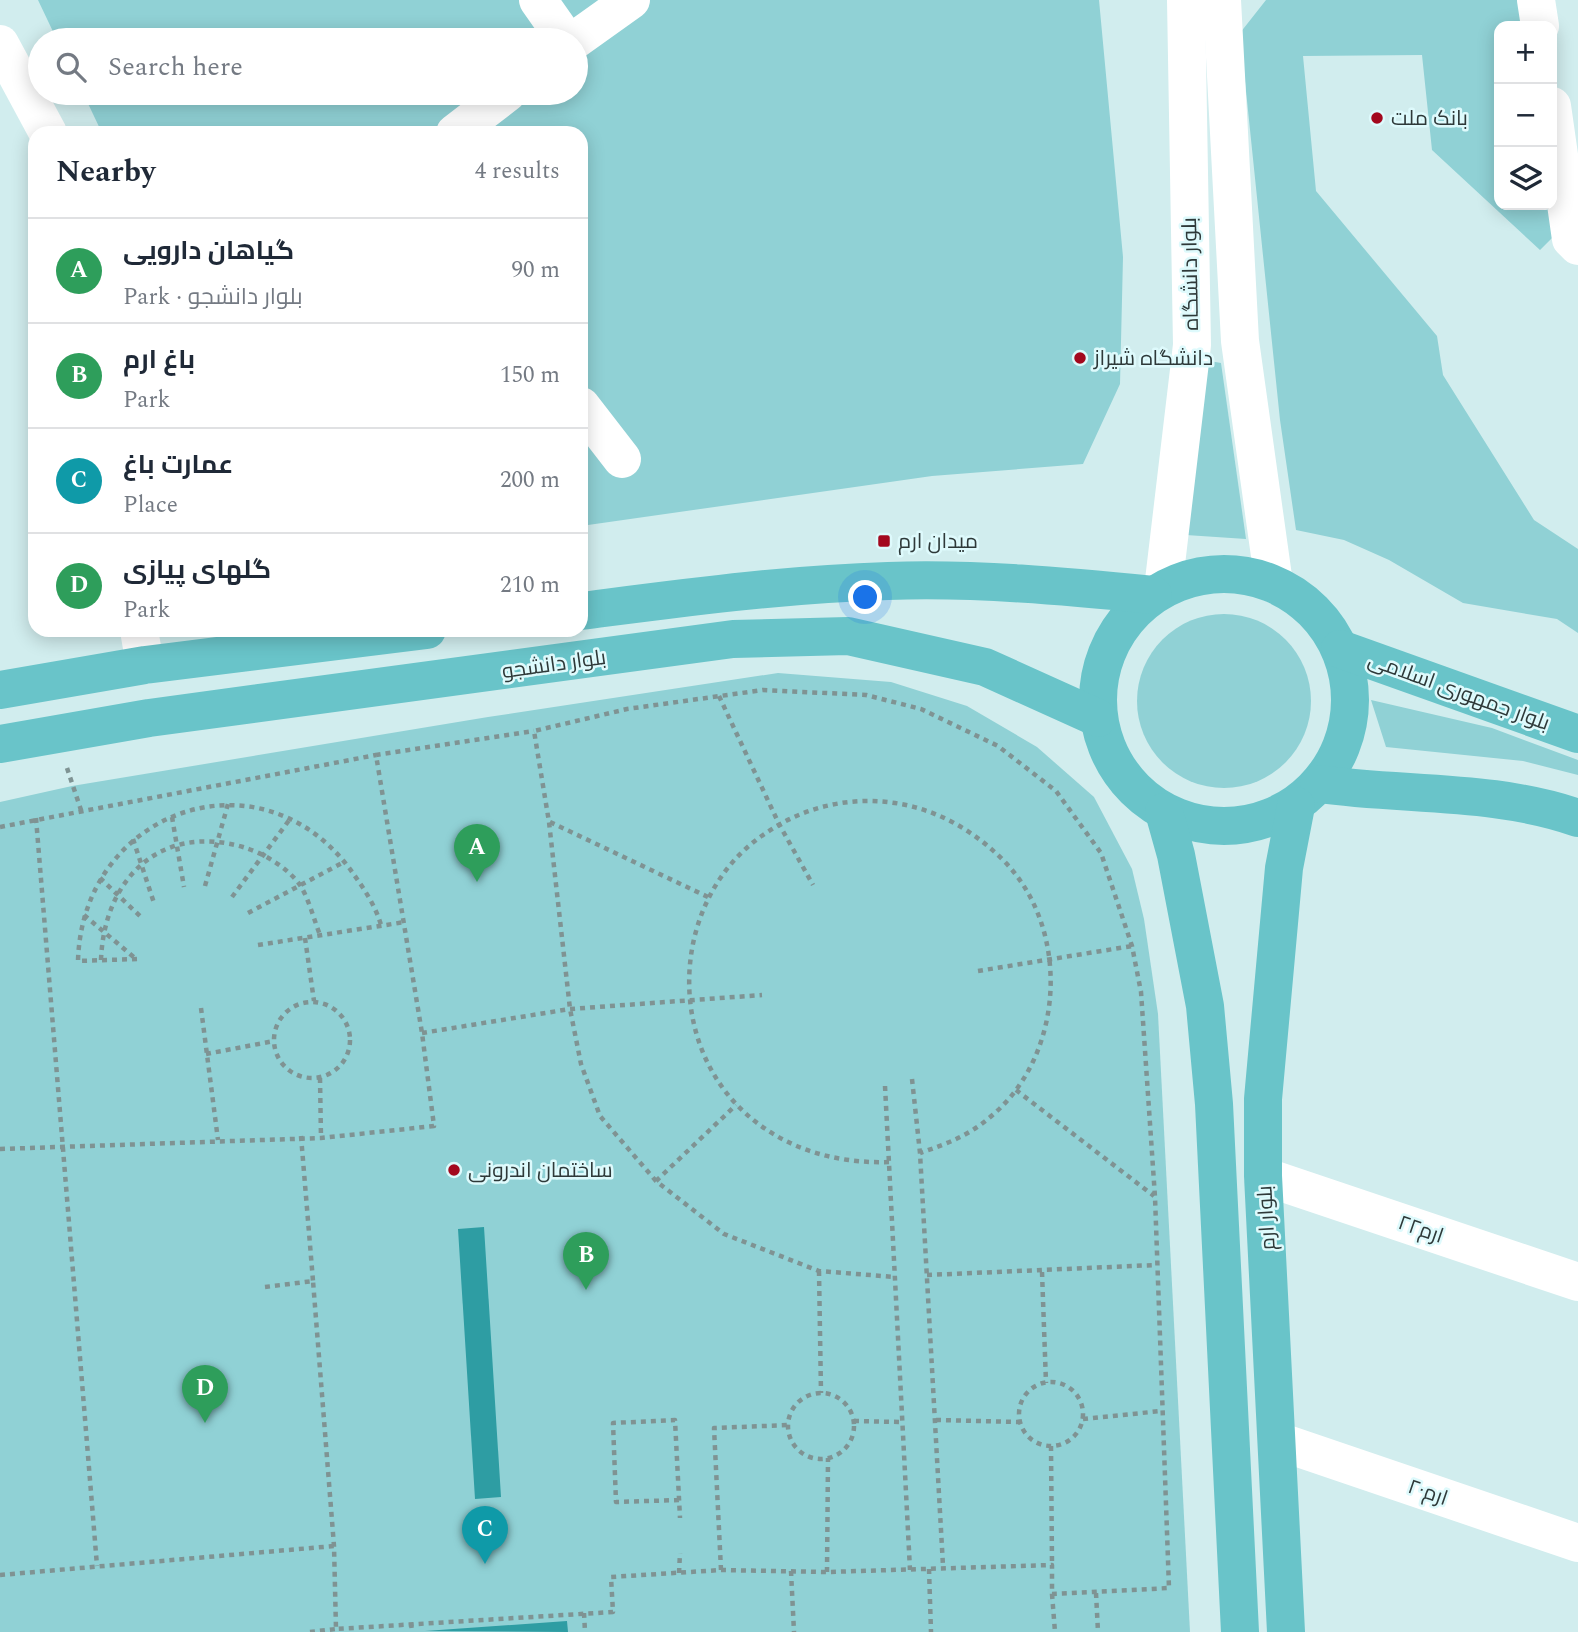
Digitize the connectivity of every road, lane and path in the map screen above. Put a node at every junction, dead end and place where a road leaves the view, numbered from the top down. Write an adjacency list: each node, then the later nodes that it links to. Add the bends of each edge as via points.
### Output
1 (538, 0): 7 (street)
2 (631, 0): 8 (street)
3 (1186, 0): 18 (street, بلوار دانشگاه)
4 (1222, 0): 17 (street, بلوار دانشگاه)
5 (1536, 0): 6 (street)
6 (1539, 21)
7 (558, 28)
8 (588, 31)
9 (0, 44): 10 (street)
10 (28, 96)
11 (33, 105): 13 (street)
12 (491, 105): 14 (street)
13 (44, 126)
14 (464, 126)
15 (1557, 139): 16 (street, via 1572,239)
16 (1578, 246)
17 (1240, 341): 18 (street); 21 (street, بلوار دانشگاه)
18 (1192, 345): 22 (street, بلوار دانشگاه)
19 (588, 415): 20 (street)
20 (622, 459)
21 (1274, 584): 22 (main road, via 1247,575 1218,574 1189,578); 26 (main road, via 1301,600 1323,622)
22 (1158, 592): 23 (main road, via 889,581 767,588); 29 (main road, via 1127,619 1108,648 1098,682)
23 (588, 610)
24 (316, 637): 25 (main road)
25 (142, 648): 27 (main road)
26 (1340, 649): 31 (main road, بلوار جمهوری اسلامی); 34 (main road, via 1350,683 1350,720 1339,754)
27 (0, 690)
28 (719, 696): 30 (path, via 627,709); 42 (path); 68 (path, via 763,690 866,695 921,709 998,746 1056,791 1101,853)
29 (1098, 718): 32 (main road, بلوار دانشجو, via 985,667 848,636 733,639 149,718); 36 (main road, via 1110,755 1133,788)
30 (534, 731): 33 (path); 41 (path)
31 (1578, 734)
32 (0, 744)
33 (376, 755): 38 (path); 62 (path)
34 (1308, 795): 36 (main road, via 1265,821 1231,827 1197,824); 39 (main road, via 1466,796); 92 (main road, بلوار ارم, via 1284,868 1264,1099)
35 (228, 804): 37 (path, via 185,810); 40 (path); 45 (path)
36 (1164, 812): 142 (main road, via 1205,1006 1214,1104)
37 (172, 817): 44 (path); 46 (path)
38 (36, 818): 43 (path); 88 (path)
39 (1578, 818)
40 (290, 819): 47 (path); 48 (path, via 319,835)
41 (549, 822): 57 (path); 76 (path)
42 (779, 824): 52 (path); 57 (path, via 739,855); 69 (path, via 811,809 846,801 916,806 949,819 979,837 1026,891 1041,923)
43 (0, 827)
44 (133, 839): 49 (path); 50 (path)
45 (217, 840): 46 (path); 47 (path); 53 (path)
46 (176, 845): 49 (path); 54 (path)
47 (264, 853): 51 (path); 56 (path)
48 (344, 862): 51 (path); 63 (path, via 362,885)
49 (141, 864): 55 (path); 58 (path)
50 (100, 878): 55 (path); 60 (path)
51 (300, 885): 59 (path); 65 (path)
52 (813, 885)
53 (205, 886)
54 (184, 887)
55 (116, 893): 61 (path); 64 (path)
56 (232, 897)
57 (708, 897): 74 (path, via 691,947)
58 (154, 903)
59 (248, 913)
60 (84, 915): 64 (path); 70 (path, via 78,961)
61 (142, 918)
62 (405, 922): 63 (path); 77 (path)
63 (381, 925): 65 (path)
64 (102, 930): 70 (path); 70 (path, via 137,959)
65 (320, 935): 66 (path)
66 (306, 937): 67 (path); 73 (path)
67 (258, 945)
68 (1132, 946): 69 (path); 94 (path, via 1141,992)
69 (1049, 957): 71 (path); 83 (path, via 1049,1013 1042,1040)
70 (101, 960)
71 (978, 971)
72 (762, 995): 74 (path)
73 (314, 1001): 78 (path, via 286,1011 278,1021); 80 (path, via 335,1009 350,1031 347,1059)
74 (689, 1001): 76 (path); 84 (path, via 697,1036)
75 (201, 1008): 79 (path)
76 (570, 1009): 77 (path); 93 (path, via 581,1064 600,1116)
77 (422, 1033): 86 (path, via 435,1126)
78 (274, 1041): 79 (path); 80 (path, via 278,1058 287,1068 298,1076)
79 (206, 1054): 87 (path)
80 (320, 1078): 86 (path)
81 (912, 1079): 90 (path)
82 (885, 1086): 91 (path)
83 (1016, 1090): 90 (path, via 991,1117 961,1138); 94 (path)
84 (736, 1105): 91 (path, via 780,1139 808,1152 838,1160); 93 (path)
85 (300, 1136): 86 (path); 87 (path); 100 (path)
86 (321, 1138)
87 (218, 1140): 88 (path)
88 (63, 1145): 89 (path); 120 (path)
89 (0, 1149)
90 (920, 1153): 98 (path)
91 (889, 1162): 99 (path)
92 (1263, 1176): 101 (street, ارم۲۲); 112 (main road, بلوار ارم)
93 (656, 1181): 96 (path, via 724,1234)
94 (1155, 1197): 95 (path)
95 (1156, 1265): 97 (path); 105 (path)
96 (819, 1271): 99 (path); 104 (path)
97 (1042, 1272): 98 (path); 103 (path)
98 (927, 1275): 107 (path)
99 (895, 1277): 109 (path)
100 (313, 1282): 102 (path); 118 (path)
101 (1578, 1282)
102 (265, 1287)
103 (1046, 1383): 106 (path, via 1073,1392 1080,1400); 110 (path, via 1028,1393 1019,1412)
104 (821, 1393): 108 (path, via 842,1401); 111 (path, via 799,1401 791,1411)
105 (1161, 1411): 106 (path); 130 (path, via 1169,1588)
106 (1083, 1419): 113 (path, via 1067,1443)
107 (936, 1420): 110 (path); 121 (path)
108 (854, 1421): 109 (path); 114 (path, via 845,1449)
109 (900, 1422): 125 (path)
110 (1020, 1422): 113 (path, via 1030,1439)
111 (789, 1425): 114 (path, via 788,1433 799,1451 817,1459); 124 (path, via 715,1428)
112 (1278, 1441): 117 (street, ارم۲۰); 143 (main road, بلوار ارم)
113 (1051, 1446): 122 (path)
114 (828, 1458): 127 (path)
115 (679, 1500): 115 (path, via 675,1420 612,1423 616,1502); 116 (path)
116 (680, 1518)
117 (1578, 1543)
118 (334, 1546): 120 (path); 134 (path)
119 (680, 1553): 128 (path)
120 (97, 1566): 129 (path)
121 (943, 1566): 122 (path); 123 (path)
122 (1052, 1566): 131 (path)
123 (929, 1569): 125 (path); 139 (path)
124 (721, 1570): 126 (path); 128 (path)
125 (910, 1570): 127 (path)
126 (791, 1571): 127 (path); 138 (path)
127 (827, 1572)
128 (679, 1573): 132 (path, via 611,1577 613,1612)
129 (0, 1575)
130 (1096, 1593): 131 (path); 141 (path)
131 (1052, 1594): 140 (path)
132 (584, 1613): 133 (path); 137 (path)
133 (411, 1623): 134 (path); 136 (path)
134 (336, 1629): 135 (path)
135 (310, 1632)
136 (412, 1632)
137 (585, 1632)
138 (794, 1632)
139 (932, 1632)
140 (1055, 1632)
141 (1098, 1632)
142 (1240, 1632)
143 (1286, 1632)

